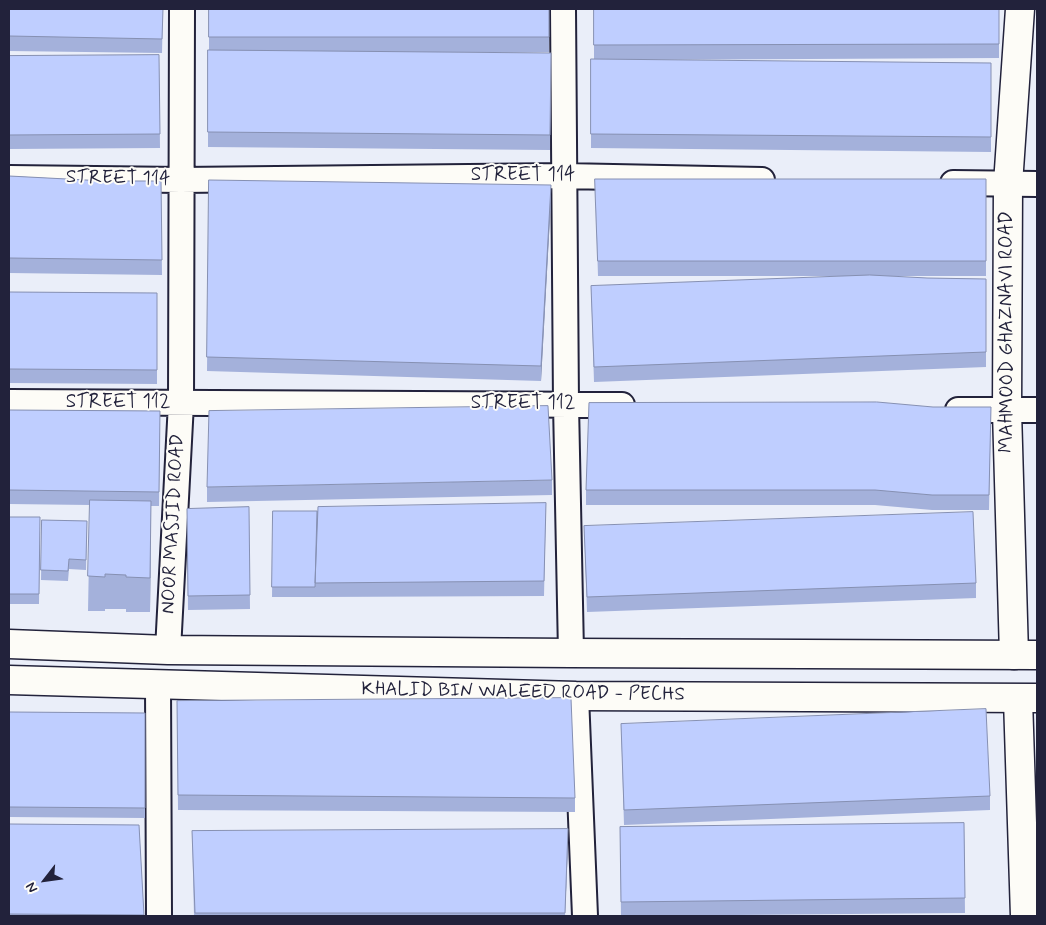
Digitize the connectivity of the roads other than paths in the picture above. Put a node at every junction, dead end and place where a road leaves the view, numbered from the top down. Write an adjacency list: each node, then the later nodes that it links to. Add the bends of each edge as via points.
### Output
1 (182, 9): 6 (street, NOOR MASJID ROAD)
2 (562, 9): 4 (street)
3 (1020, 9): 9 (main road, MAHMOOD GHAZNAVI ROAD)
4 (564, 176): 6 (street, STREET 114); 7 (street, STREET 114); 13 (street)
5 (9, 178): 6 (street, STREET 114)
6 (181, 180): 12 (street, NOOR MASJID ROAD)
7 (781, 180)
8 (929, 183): 9 (street)
9 (1008, 184): 10 (street); 17 (main road, MAHMOOD GHAZNAVI ROAD)
10 (1037, 184)
11 (9, 402): 12 (street, STREET 112)
12 (181, 403): 13 (street, STREET 112); 19 (street, NOOR MASJID ROAD)
13 (566, 404): 14 (street, STREET 112); 20 (street)
14 (644, 405)
15 (938, 410): 17 (street)
16 (1037, 410): 17 (street)
17 (1007, 411): 21 (main road, MAHMOOD GHAZNAVI ROAD)
18 (9, 644): 19 (main road, KHALID BIN WALEED ROAD - PECHS)
19 (168, 650): 20 (main road, KHALID BIN WALEED ROAD - PECHS)
20 (571, 654): 21 (main road, KHALID BIN WALEED ROAD - PECHS)
21 (1025, 655)
22 (9, 680): 23 (main road, KHALID BIN WALEED ROAD - PECHS)
23 (158, 685): 24 (main road, KHALID BIN WALEED ROAD - PECHS); 26 (street)
24 (576, 696): 25 (main road, KHALID BIN WALEED ROAD - PECHS); 27 (street)
25 (1028, 698): 28 (main road)
26 (158, 916)
27 (584, 916)
28 (1025, 916)

